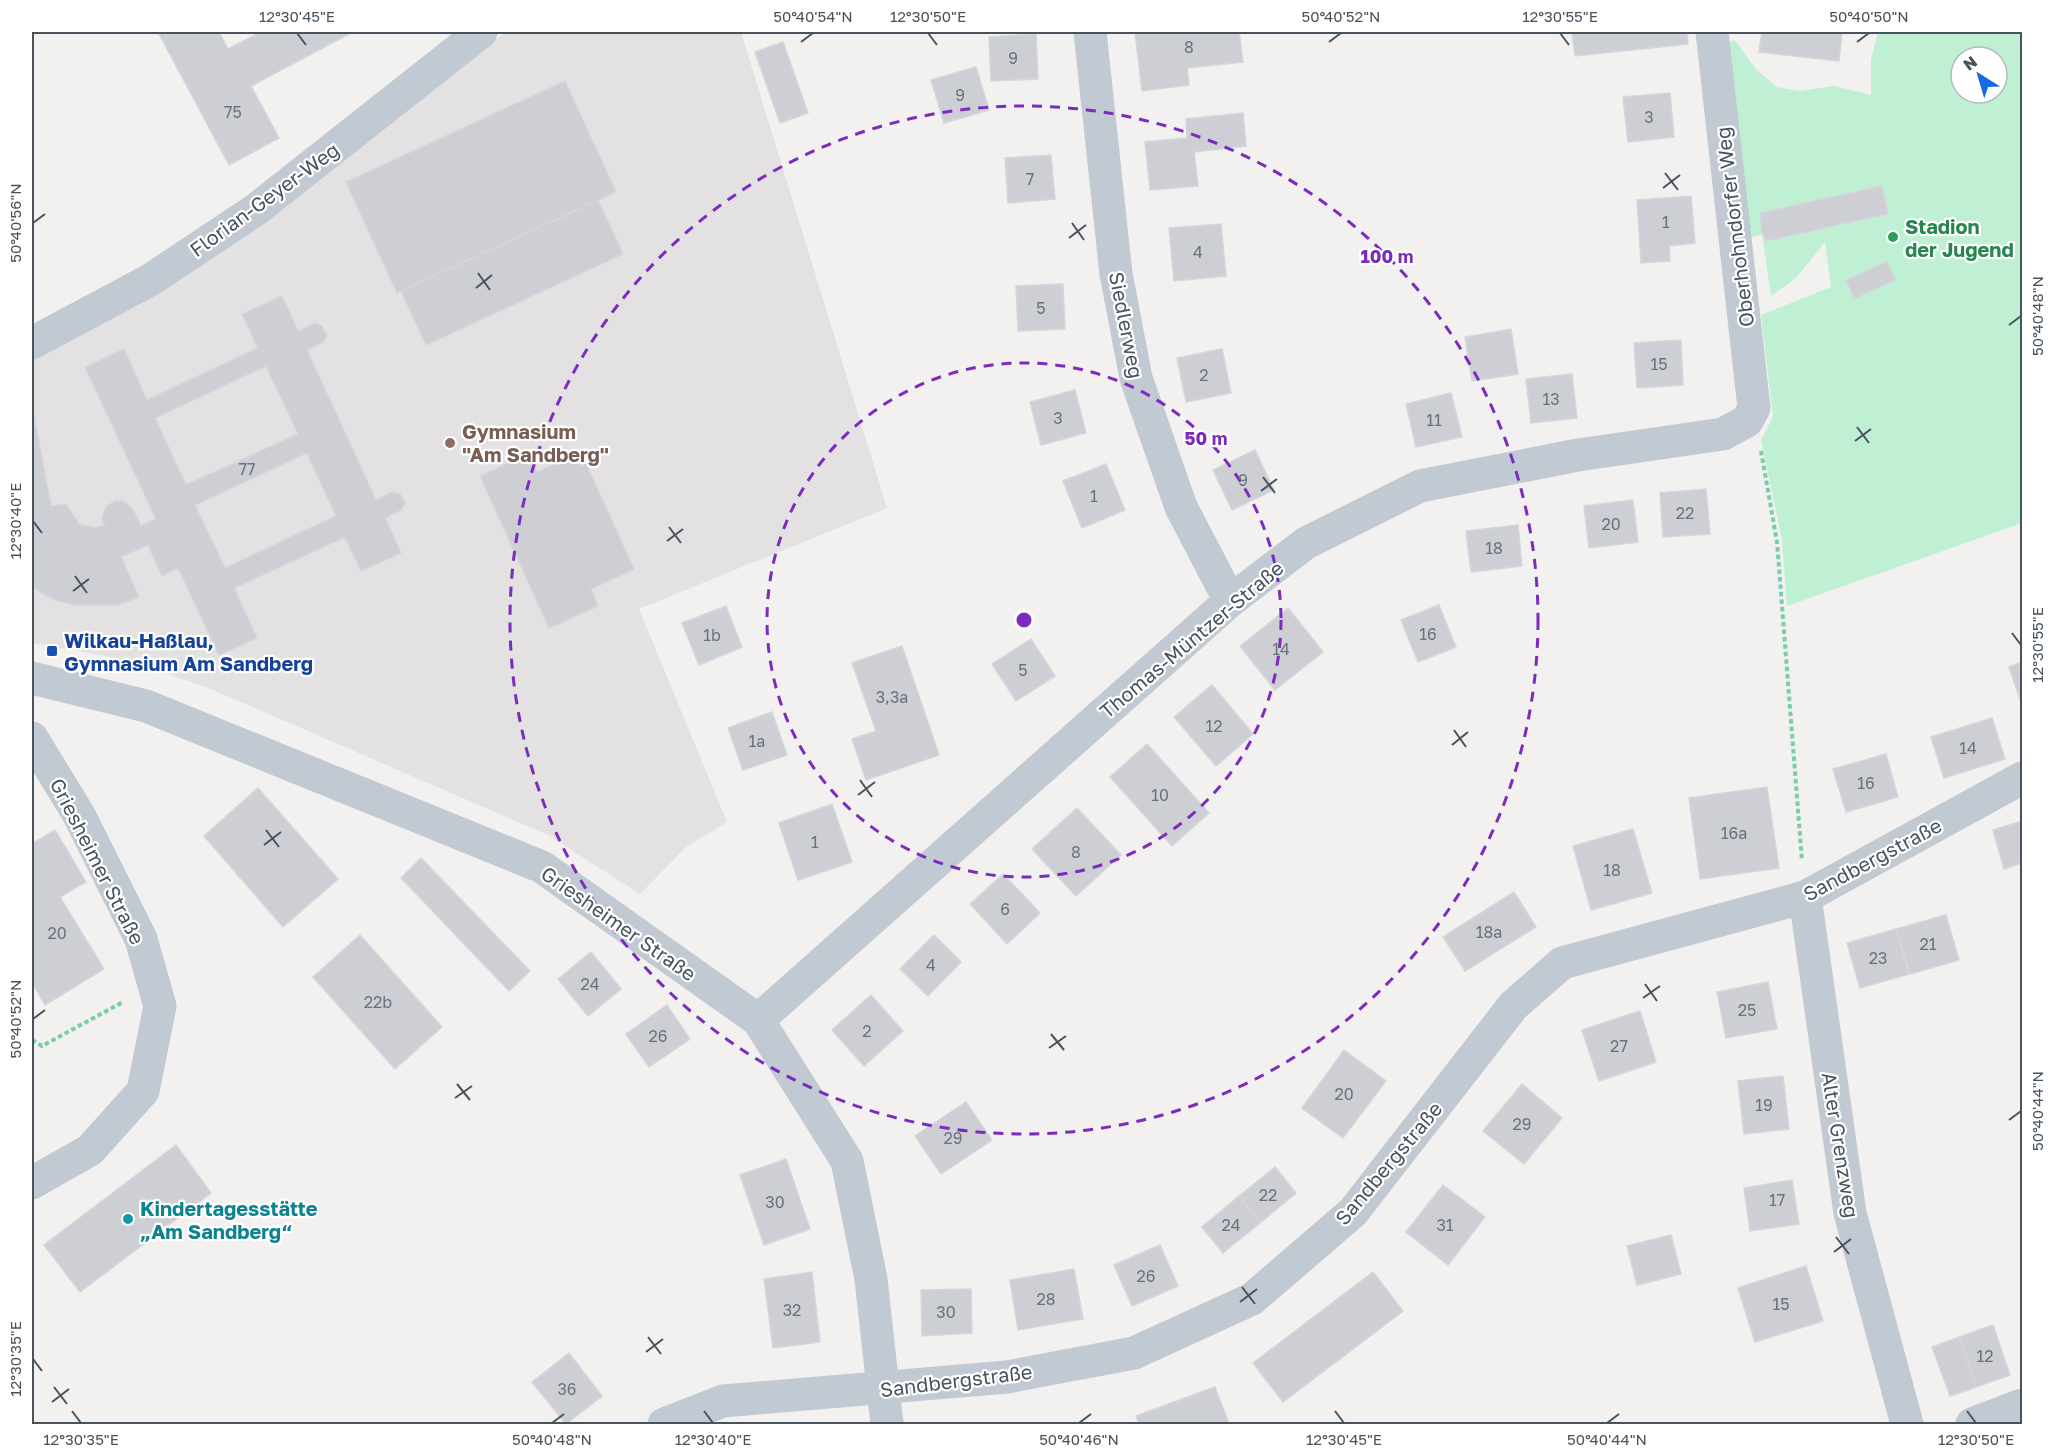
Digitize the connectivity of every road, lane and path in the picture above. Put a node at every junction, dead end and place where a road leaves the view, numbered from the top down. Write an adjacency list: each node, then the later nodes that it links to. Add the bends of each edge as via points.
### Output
1 (481, 32): 4 (street, Florian-Geyer-Weg, via 254,211 150,280)
2 (1090, 32): 6 (street, Siedlerweg, via 1116,274 1136,378 1181,507)
3 (1712, 32): 5 (street, Oberhohndorfer Weg, via 1754,408)
4 (32, 343)
5 (1747, 421): 6 (street, Thomas-Müntzer-Straße, via 1723,434 1420,486 1306,543); 10 (path, via 1758,437 1777,542)
6 (1230, 601): 12 (street, Thomas-Müntzer-Straße)
7 (32, 678): 12 (street, Griesheimer Straße, via 146,706 542,867)
8 (32, 738): 11 (street, Griesheimer Straße, via 79,815 141,939)
9 (2022, 778): 10 (street, Sandbergstraße)
10 (1804, 897): 15 (street, Sandbergstraße, via 1562,963 1513,1006 1353,1212 1252,1299 1134,1353 1007,1377); 19 (street, Alter Grenzweg, via 1850,1213)
11 (153, 984): 13 (path, via 58,1039 42,1046); 14 (street, Griesheimer Straße, via 159,1006 143,1091 90,1150)
12 (758, 1020): 15 (street, Griesheimer Straße, via 847,1161 871,1279)
13 (32, 1040)
14 (32, 1183)
15 (884, 1389): 17 (street, Sandbergstraße, via 723,1401); 18 (street, Griesheimer Straße)
16 (2022, 1405): 20 (street)
17 (664, 1425)
18 (887, 1425)
19 (1907, 1425)
20 (1972, 1425)

